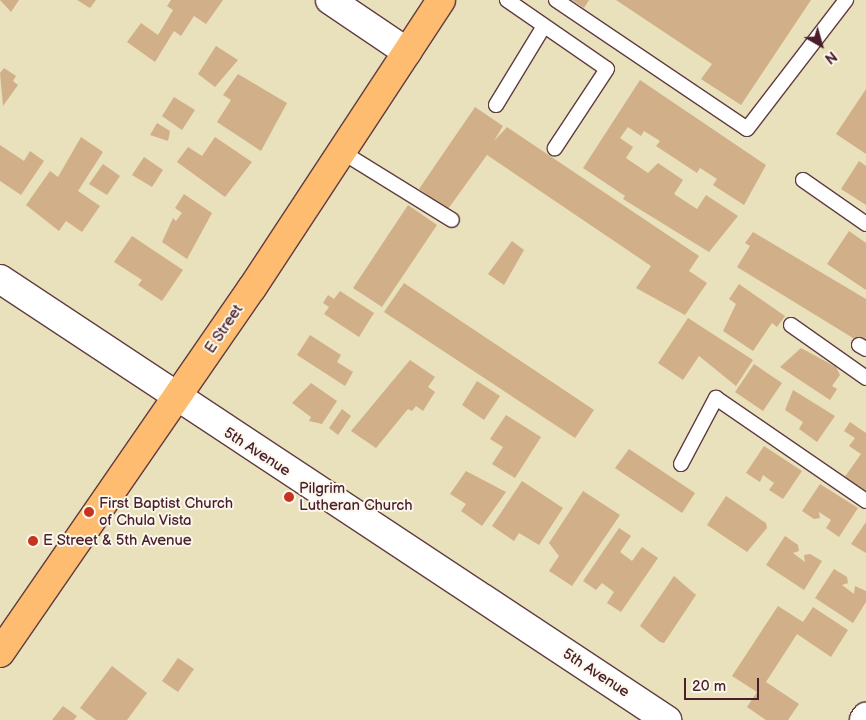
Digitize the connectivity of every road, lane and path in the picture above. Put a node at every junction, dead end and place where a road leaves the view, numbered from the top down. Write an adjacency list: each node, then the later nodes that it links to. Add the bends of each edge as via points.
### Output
1 (330, 0): 7 (street)
2 (441, 0): 7 (main road, E Street)
3 (507, 0): 6 (lane)
4 (556, 0): 5 (lane, via 747,129)
5 (846, 0)
6 (544, 26): 8 (lane); 9 (lane, via 607,69)
7 (407, 52): 10 (main road, E Street)
8 (496, 105)
9 (555, 148)
10 (342, 152): 12 (lane); 17 (main road, E Street)
11 (803, 180): 13 (lane)
12 (452, 220)
13 (866, 224)
14 (0, 279): 17 (street, 5th Avenue)
15 (791, 325): 16 (lane)
16 (866, 378)
17 (177, 399): 20 (main road, E Street); 21 (street, 5th Avenue)
18 (681, 464): 19 (lane, via 716,398)
19 (866, 501)
20 (0, 653)
21 (667, 720)

